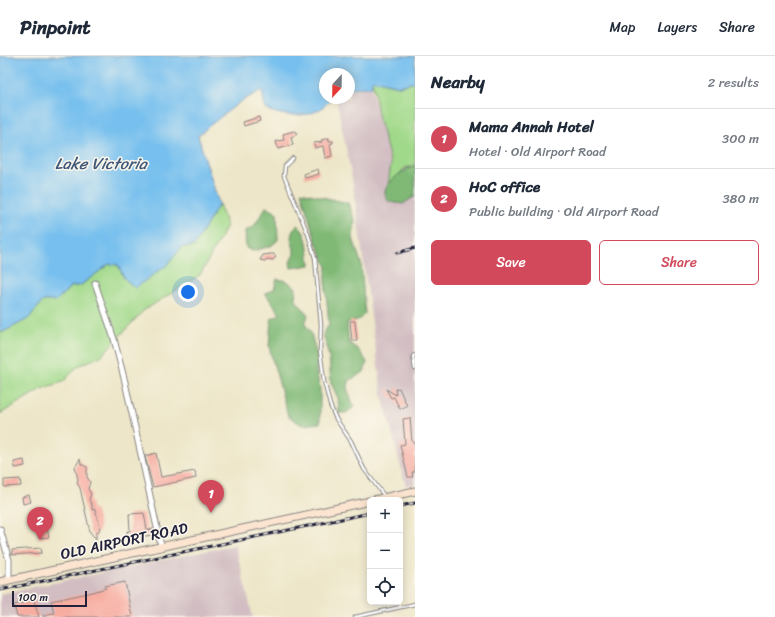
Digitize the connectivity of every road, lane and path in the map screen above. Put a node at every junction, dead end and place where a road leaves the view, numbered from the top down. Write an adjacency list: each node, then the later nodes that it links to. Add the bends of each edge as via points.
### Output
1 (293, 158): 6 (lane, via 285,166 284,176 315,258 321,325 320,350 330,405 364,469)
2 (95, 283): 9 (street, via 114,339)
3 (415, 355): 4 (lane, via 412,356)
4 (415, 369)
5 (415, 491): 6 (main road)
6 (385, 497)
7 (367, 502): 9 (main road, OLD AIRPORT ROAD)
8 (0, 529): 10 (street, via 9,560)
9 (161, 546): 10 (main road, OLD AIRPORT ROAD)
10 (9, 580): 11 (main road, OLD AIRPORT ROAD)
11 (0, 582)
12 (415, 604): 13 (lane)
13 (354, 617)

